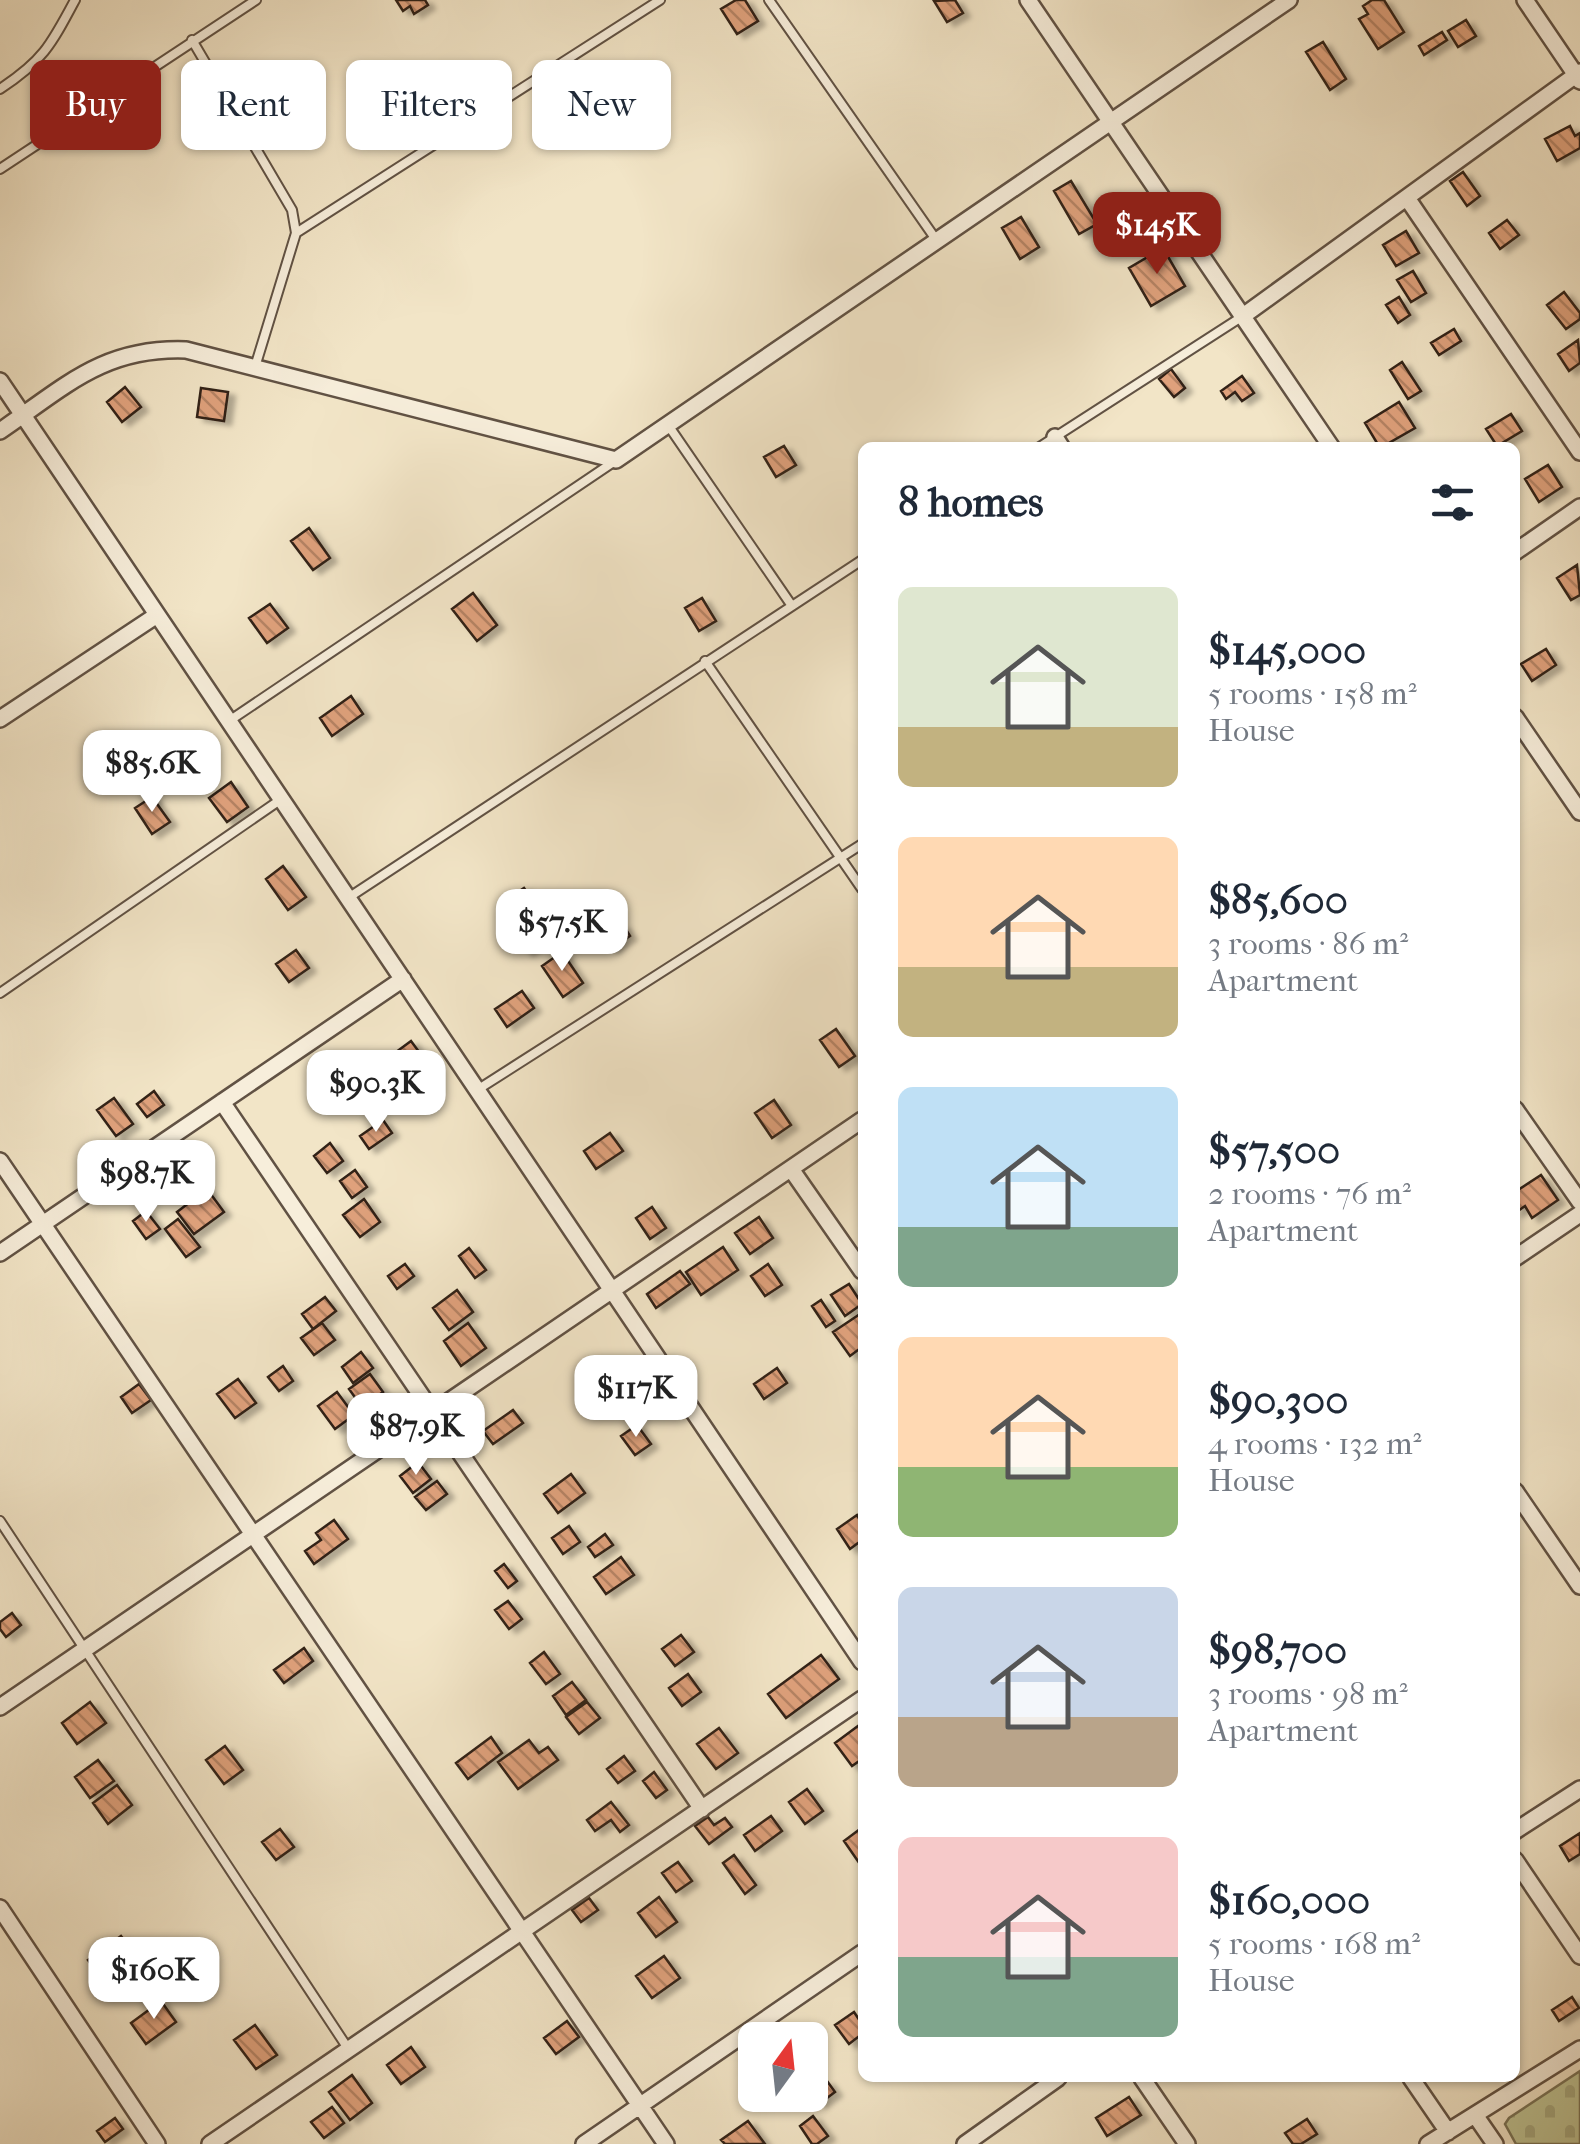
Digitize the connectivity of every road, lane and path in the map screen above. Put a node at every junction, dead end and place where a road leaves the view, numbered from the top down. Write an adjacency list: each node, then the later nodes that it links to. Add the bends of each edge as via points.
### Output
1 (75, 0): 10 (lane, via 46,52)
2 (256, 0): 8 (lane)
3 (660, 0): 14 (lane)
4 (769, 0): 15 (lane)
5 (1028, 0): 11 (street)
6 (1525, 0): 9 (street)
7 (1285, 1): 11 (street)
8 (192, 40): 12 (lane); 14 (lane, via 292,210)
9 (1579, 76): 13 (street)
10 (0, 89)
11 (1111, 122): 15 (street); 16 (street)
12 (0, 169)
13 (1407, 198): 16 (street); 24 (street)
14 (296, 233): 17 (lane)
15 (937, 241): 20 (street)
16 (1243, 316): 22 (lane); 23 (street)
17 (255, 366): 19 (street, via 186,350 137,352 104,361); 25 (street)
18 (0, 381): 19 (street)
19 (23, 416): 21 (street); 30 (street)
20 (668, 425): 25 (street); 29 (lane)
21 (0, 431)
22 (1058, 442)
23 (1328, 442)
24 (1580, 452)
25 (616, 460): 33 (lane)
26 (1580, 507): 27 (street)
27 (1520, 549)
28 (858, 563): 29 (lane)
29 (792, 606): 31 (lane)
30 (157, 615): 32 (street); 33 (street)
31 (705, 662): 38 (lane); 40 (lane)
32 (0, 718)
33 (229, 721): 35 (street)
34 (1520, 724): 36 (street)
35 (281, 799): 40 (street); 42 (lane)
36 (1580, 812)
37 (858, 846): 38 (lane)
38 (841, 857): 39 (lane); 43 (lane)
39 (858, 883)
40 (348, 898): 41 (street)
41 (403, 980): 43 (street); 44 (street)
42 (0, 994)
43 (477, 1090): 55 (street)
44 (222, 1102): 51 (street); 56 (street)
45 (1520, 1116): 49 (street)
46 (858, 1123): 48 (street)
47 (0, 1160): 51 (street)
48 (791, 1169): 54 (street); 55 (street)
49 (1580, 1202)
50 (1580, 1214): 53 (street)
51 (44, 1224): 52 (street); 59 (street)
52 (0, 1253)
53 (1520, 1255)
54 (858, 1265)
55 (612, 1291): 56 (street); 62 (street)
56 (433, 1413): 59 (street); 66 (street)
57 (1520, 1498): 60 (street)
58 (0, 1522): 61 (lane)
59 (254, 1534): 61 (street); 70 (street)
60 (1580, 1586)
61 (84, 1650): 64 (street); 74 (lane)
62 (858, 1656)
63 (858, 1702): 66 (street)
64 (0, 1707)
65 (1580, 1788): 67 (street)
66 (702, 1809): 70 (street)
67 (1520, 1828)
68 (1520, 1867): 72 (street)
69 (0, 1908): 81 (street)
70 (522, 1931): 74 (street); 78 (street)
71 (858, 1956): 78 (street)
72 (1580, 1956)
73 (1580, 2049): 79 (street)
74 (349, 2050): 82 (street)
75 (1052, 2082): 85 (street)
76 (1145, 2082): 86 (street)
77 (1414, 2082): 80 (street)
78 (640, 2106): 83 (street); 84 (street)
79 (1475, 2115): 80 (street); 88 (street)
80 (1448, 2132): 87 (street)
81 (156, 2144)
82 (210, 2144)
83 (584, 2144)
84 (666, 2144)
85 (966, 2144)
86 (1188, 2144)
87 (1428, 2144)
88 (1495, 2144)

